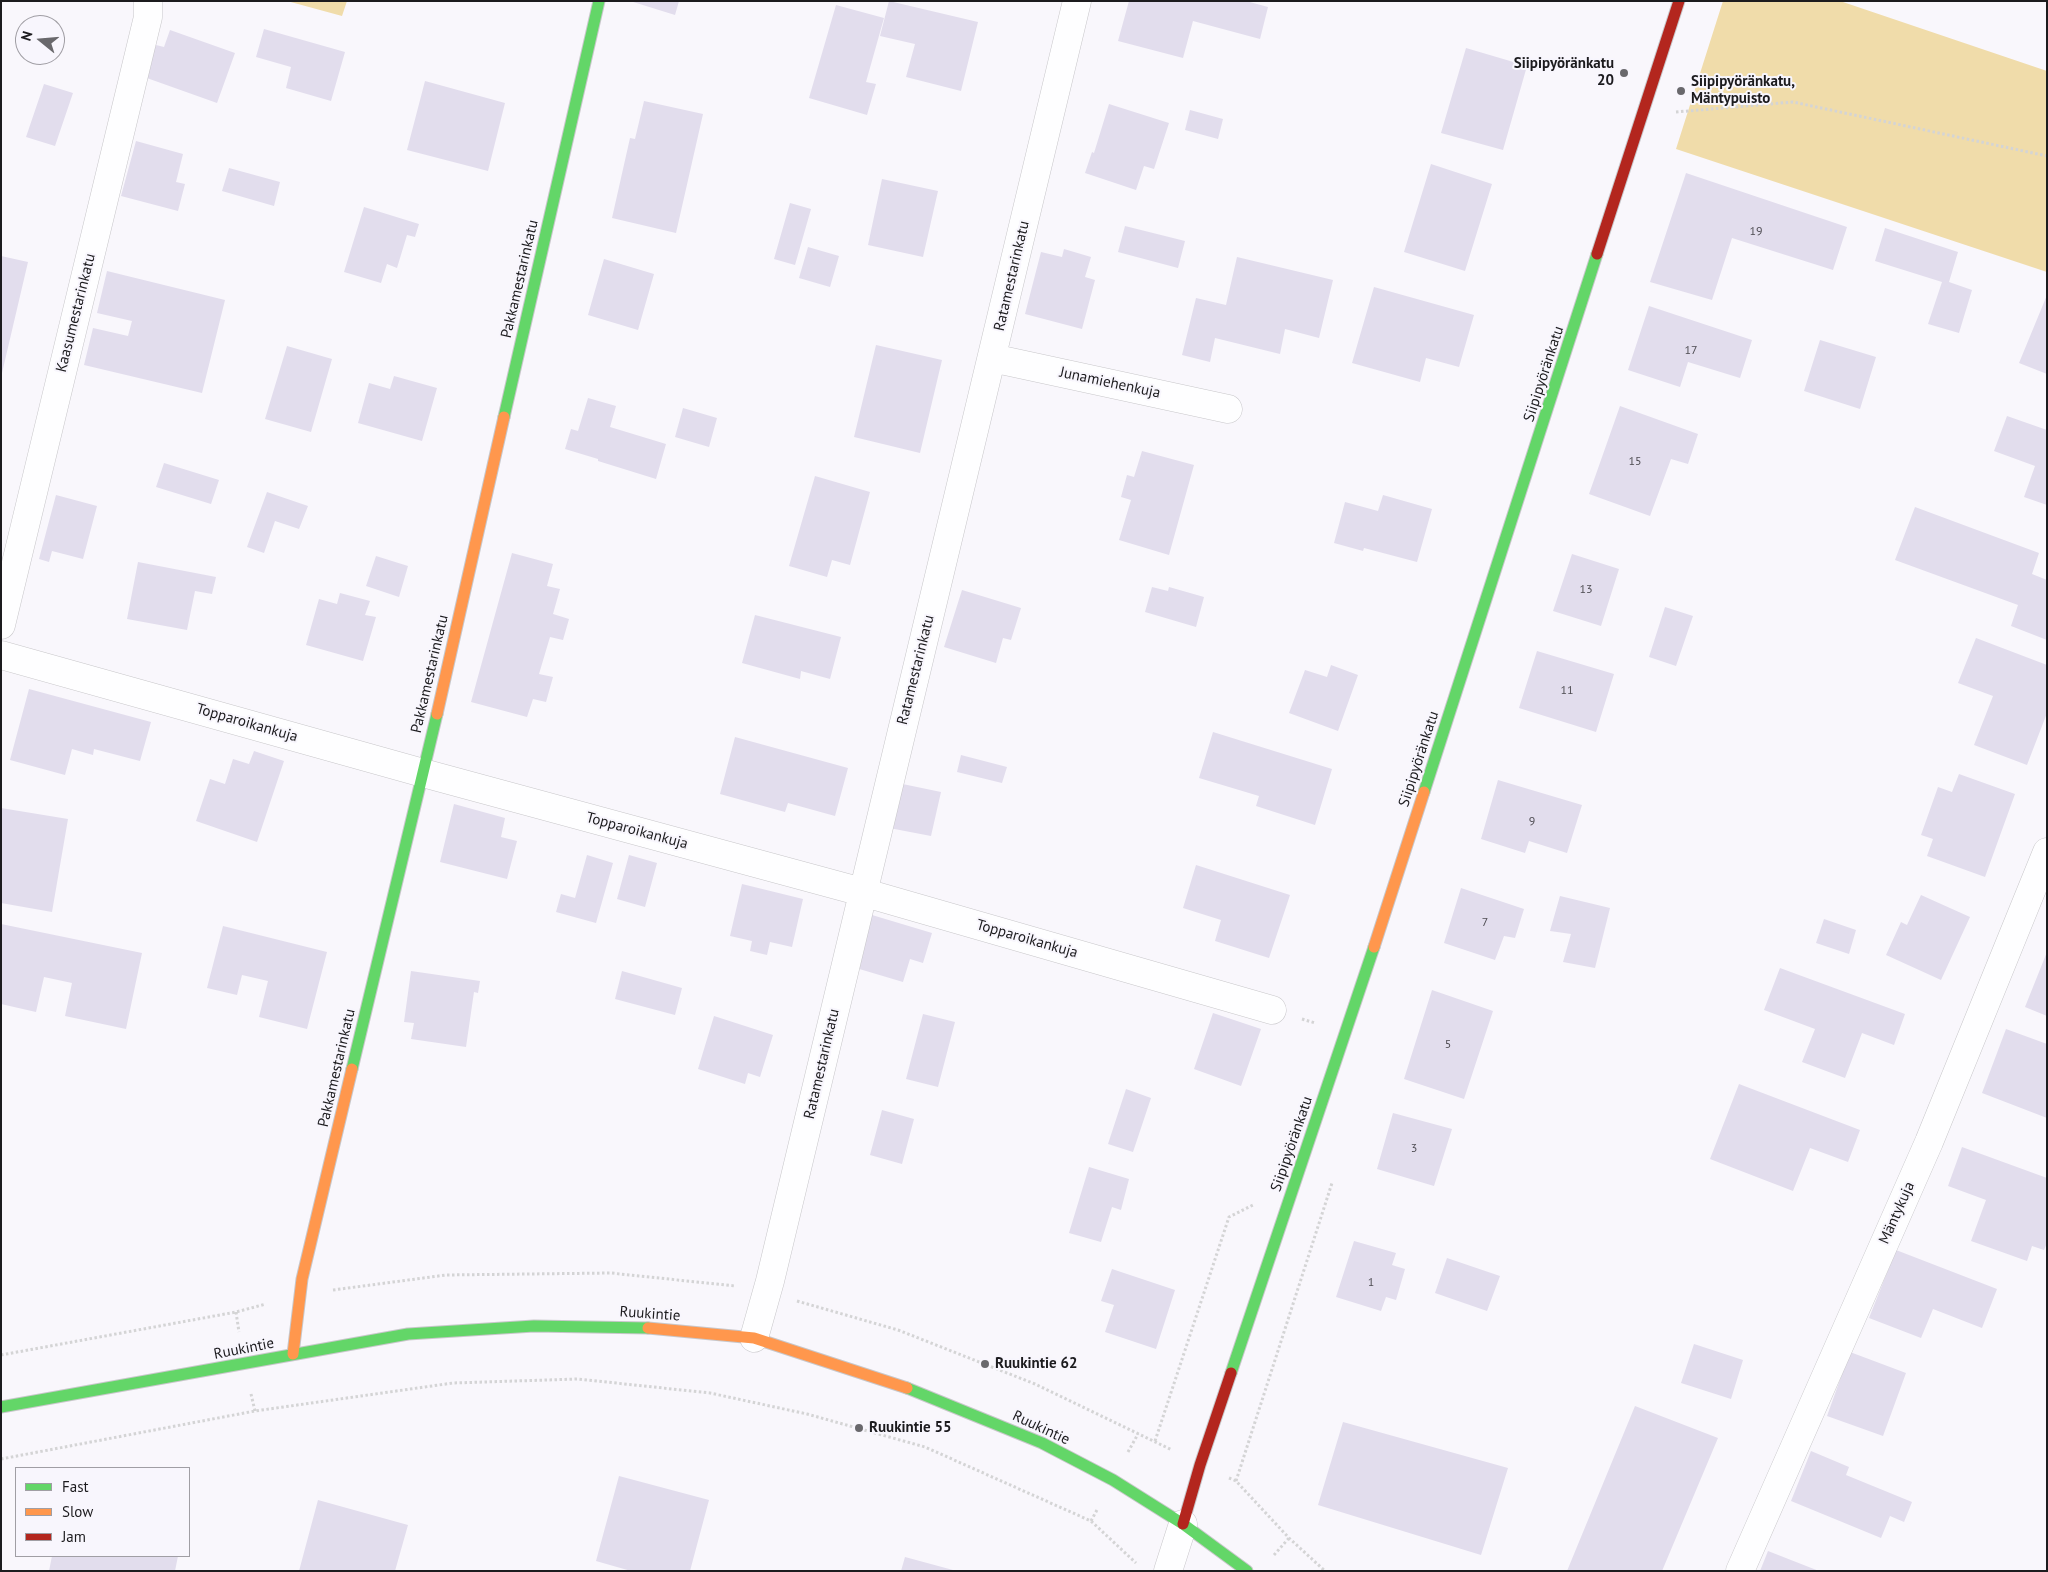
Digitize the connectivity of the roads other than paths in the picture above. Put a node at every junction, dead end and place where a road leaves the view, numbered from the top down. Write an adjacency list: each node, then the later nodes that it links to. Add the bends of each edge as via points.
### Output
1 (148, 1): 7 (street, Kaasumestarinkatu, via 148,17)
2 (599, 1): 9 (street, Pakkamestarinkatu)
3 (1077, 1): 5 (street, Ratamestarinkatu)
4 (1679, 1): 16 (street, Siipipyöränkatu, via 1349,1023)
5 (992, 358): 6 (street, Junamiehenkuja); 11 (street, Ratamestarinkatu)
6 (1228, 409)
7 (1, 625)
8 (1, 655): 9 (street, Topparoikankuja)
9 (423, 773): 11 (street, Topparoikankuja); 14 (street, Pakkamestarinkatu, via 302,1279)
10 (2047, 852): 19 (street, Mäntykuja, via 1929,1142)
11 (862, 892): 12 (street, Topparoikankuja); 13 (street, Ratamestarinkatu)
12 (1272, 1010)
13 (754, 1338): 14 (street, Ruukintie, via 632,1326 534,1326 408,1334); 16 (street, Ruukintie, via 923,1393 1042,1443 1113,1480)
14 (293, 1354): 15 (street, Ruukintie)
15 (1, 1407)
16 (1183, 1524): 17 (street); 18 (street, Ruukintie)
17 (1168, 1571)
18 (1247, 1571)
19 (1740, 1571)

